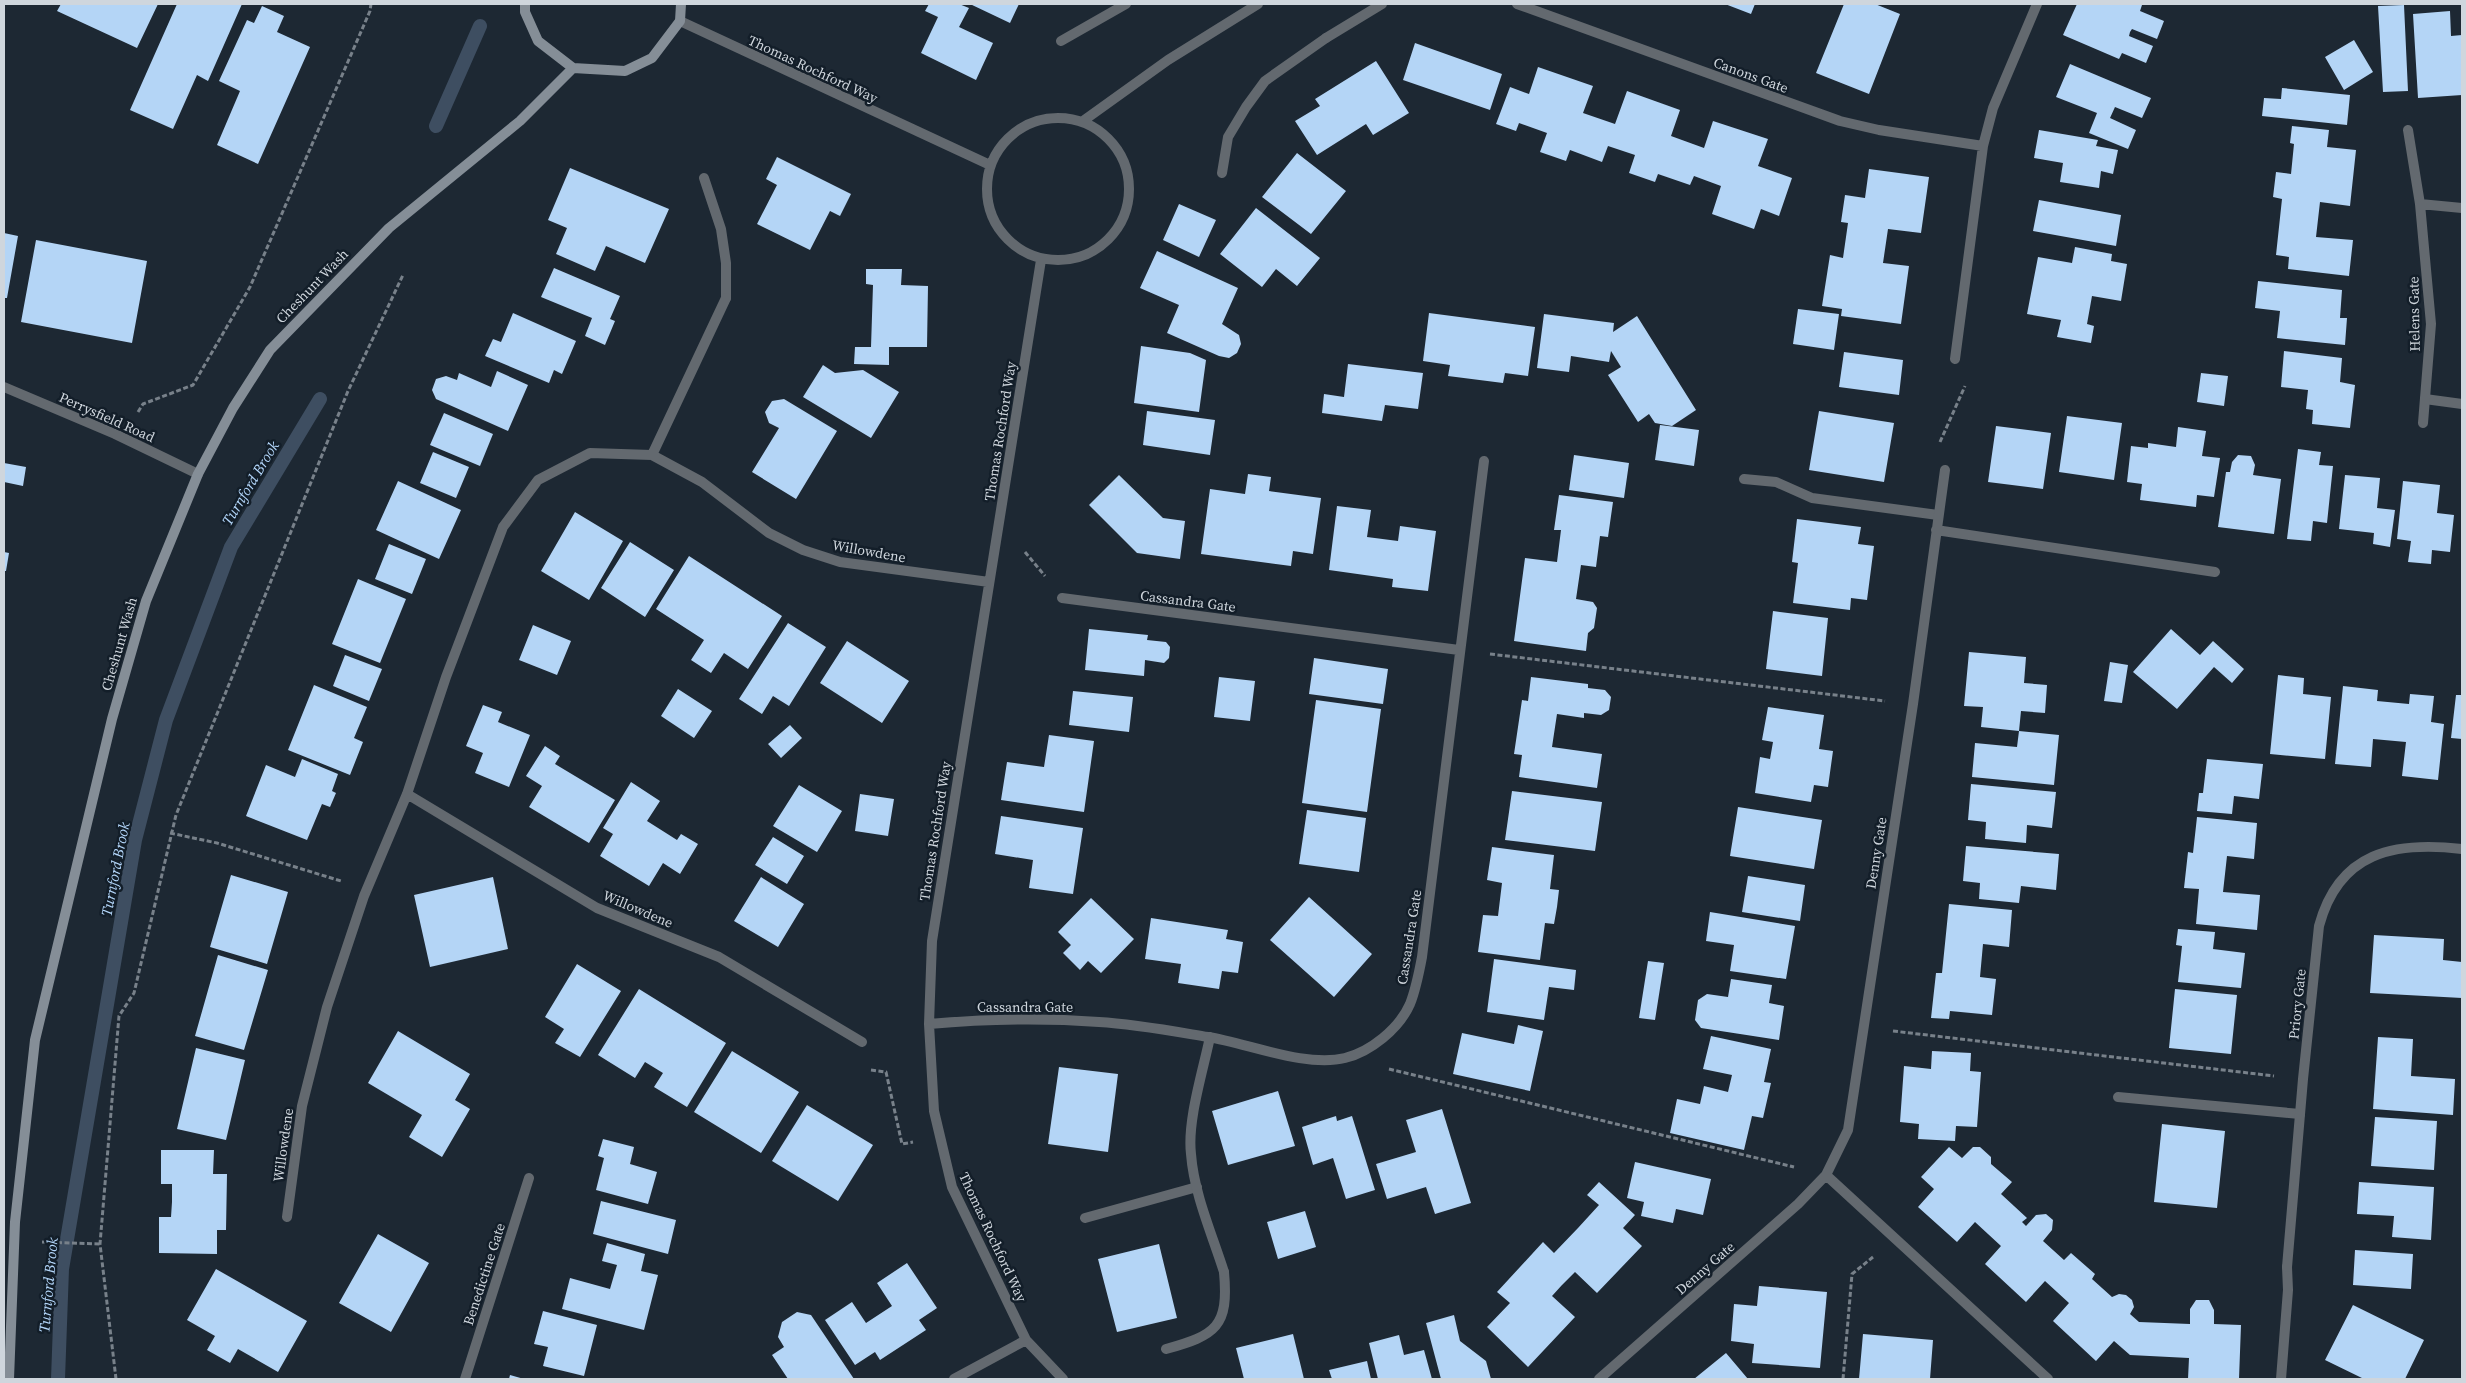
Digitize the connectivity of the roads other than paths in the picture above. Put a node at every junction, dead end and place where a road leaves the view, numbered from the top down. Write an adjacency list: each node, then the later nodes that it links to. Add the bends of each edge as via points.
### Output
1 (525, 4): 10 (main road, via 524,12 538,41)
2 (681, 4): 8 (main road)
3 (1126, 4): 9 (street)
4 (1258, 4): 11 (street, via 1168,60)
5 (1382, 4): 15 (street, via 1265,81 1228,137)
6 (1517, 4): 13 (street, Canons Gate, via 1840,122)
7 (2037, 4): 13 (street, via 1993,108)
8 (680, 21): 10 (main road, via 652,58 625,71); 14 (street, Thomas Rochford Way)
9 (1061, 41)
10 (573, 68): 28 (main road, Cheshunt Wash, via 520,122 389,228 270,350 233,408)
11 (1083, 122): 14 (street, via 1044,118 1011,135); 19 (street, via 1109,137 1127,168 1126,216 1106,243 1083,258)
12 (2408, 130): 17 (street, Helens Gate)
13 (1983, 146): 20 (street)
14 (990, 165): 19 (street, via 988,208 1008,243)
15 (1222, 173)
16 (704, 178): 25 (street, via 721,229 726,298)
17 (2420, 204): 18 (street); 22 (street, Helens Gate, via 2431,324)
18 (2462, 208)
19 (1041, 260): 33 (street, Thomas Rochford Way)
20 (1955, 359)
21 (4, 387): 28 (street, Perrysfield Road)
22 (2425, 400): 23 (street); 24 (street, Helens Gate)
23 (2462, 404)
24 (2423, 423)
25 (652, 455): 33 (street, Willowdene, via 702,482 769,533 803,550 840,562); 36 (street, Willowdene, via 590,453 538,480 503,527 446,677)
26 (1484, 461): 35 (street, Cassandra Gate)
27 (1945, 470): 30 (street, Denny Gate)
28 (198, 474): 50 (main road, Cheshunt Wash, via 146,601 114,710 35,1040 15,1222)
29 (1744, 479): 30 (street, via 1776,482 1812,498)
30 (1938, 516): 31 (street, Denny Gate)
31 (1936, 530): 32 (street); 43 (street, Denny Gate, via 1848,1130)
32 (2215, 572)
33 (989, 582): 38 (street, Thomas Rochford Way, via 932,941)
34 (1062, 598): 35 (street, Cassandra Gate)
35 (1459, 650): 39 (street, Cassandra Gate, via 1422,957 1409,1006 1396,1025 1364,1051 1328,1061)
36 (407, 794): 40 (street, Willowdene, via 598,908 719,957); 46 (street, Willowdene, via 367,889 327,1007 302,1106)
37 (2462, 849): 42 (street, Priory Gate, via 2422,846 2377,854 2359,863 2333,891 2319,926)
38 (930, 1024): 39 (street, Cassandra Gate, via 1013,1019 1100,1022); 48 (street, Thomas Rochford Way, via 934,1111 952,1187)
39 (1210, 1037): 45 (street, via 1192,1128 1190,1152)
40 (862, 1042)
41 (2118, 1097): 42 (street)
42 (2300, 1114): 56 (street, Priory Gate)
43 (1826, 1175): 54 (street, Denny Gate, via 1798,1204); 55 (street)
44 (529, 1178): 51 (street, Benedictine Gate)
45 (1197, 1188): 47 (street); 49 (street, via 1224,1272 1225,1292 1220,1320 1210,1333 1198,1340)
46 (287, 1217)
47 (1085, 1218)
48 (1026, 1340): 52 (street); 53 (street, Thomas Rochford Way)
49 (1166, 1349)
50 (9, 1379)
51 (465, 1379)
52 (954, 1379)
53 (1063, 1379)
54 (1599, 1379)
55 (2048, 1379)
56 (2281, 1379)

